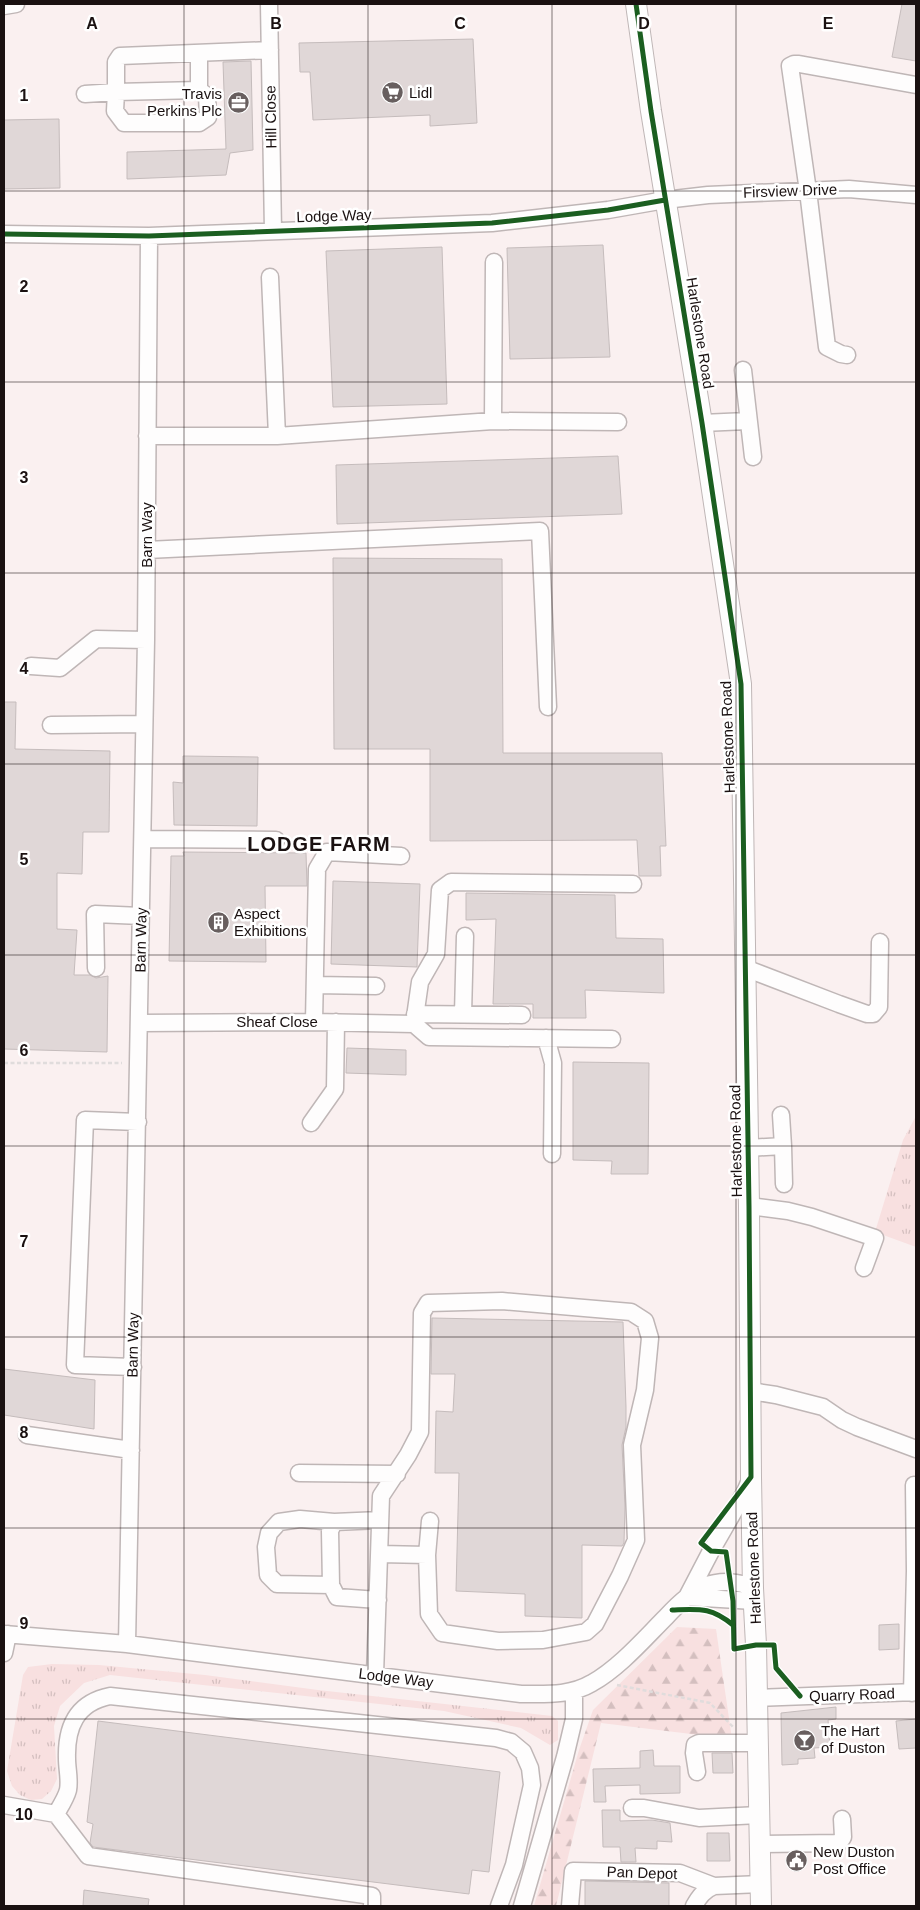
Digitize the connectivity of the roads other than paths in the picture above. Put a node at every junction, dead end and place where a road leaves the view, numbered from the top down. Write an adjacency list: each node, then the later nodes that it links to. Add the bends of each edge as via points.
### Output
1 (16, 4): 4 (street)
2 (269, 4): 5 (street, Hill Close)
3 (636, 4): 13 (main road, Harlestone Road)
4 (4, 6)
5 (270, 50): 6 (street); 14 (street, Hill Close)
6 (200, 54): 8 (street); 9 (street, via 120,56 116,62)
7 (916, 85): 11 (street, via 799,64 790,66)
8 (199, 90): 9 (street); 9 (street, via 207,96 208,117 199,123 124,123 115,111)
9 (116, 92): 10 (street)
10 (85, 94)
11 (808, 191): 12 (street, Firsview Drive, via 849,189); 13 (street, Firsview Drive); 19 (street, via 827,347)
12 (916, 195)
13 (664, 200): 14 (street, Lodge Way, via 492,223); 24 (main road, Harlestone Road)
14 (273, 231): 16 (street, Lodge Way)
15 (4, 234): 16 (street, Lodge Way)
16 (149, 236): 25 (street, Barn Way)
17 (494, 262): 21 (street)
18 (270, 277): 26 (street)
19 (847, 355)
20 (743, 370): 22 (street)
21 (493, 421): 23 (street); 26 (street)
22 (748, 421): 24 (street); 27 (street)
23 (618, 422)
24 (702, 423): 42 (main road, Harlestone Road, via 741,684)
25 (147, 436): 26 (street); 28 (street, Barn Way)
26 (276, 436)
27 (753, 457)
28 (147, 550): 29 (street, Barn Way); 31 (street, via 540,530)
29 (146, 640): 30 (street, via 96,639 60,668); 32 (street, Barn Way)
30 (31, 666)
31 (548, 707)
32 (144, 724): 33 (street); 34 (street, Barn Way)
33 (51, 725)
34 (142, 839): 35 (street); 38 (street, Barn Way)
35 (276, 840)
36 (401, 856): 43 (street, via 327,852 317,869)
37 (632, 884): 47 (street, via 451,882 440,890 436,954 420,982)
38 (141, 916): 41 (street, via 95,914); 50 (street, Barn Way)
39 (466, 936): 45 (street)
40 (880, 942): 42 (street, via 879,1007 873,1014)
41 (96, 968)
42 (745, 968): 57 (main road, Harlestone Road)
43 (315, 985): 44 (street); 48 (street)
44 (376, 986)
45 (464, 1014): 46 (street, Sheaf Close); 47 (street, Sheaf Close)
46 (522, 1015)
47 (415, 1019): 49 (street, Sheaf Close); 51 (street, via 430,1037)
48 (314, 1022): 49 (street, Sheaf Close); 50 (street, Sheaf Close)
49 (336, 1022): 55 (street, via 334,1089)
50 (140, 1023): 54 (street, Barn Way)
51 (546, 1038): 52 (street); 58 (street, via 553,1062)
52 (612, 1039)
53 (781, 1115): 56 (street)
54 (138, 1122): 62 (street, Barn Way); 62 (street, via 85,1120 75,1365)
55 (311, 1123)
56 (783, 1146): 57 (street); 59 (street)
57 (748, 1148): 60 (main road, Harlestone Road)
58 (552, 1154)
59 (784, 1184)
60 (749, 1206): 61 (street, via 812,1216 874,1238); 63 (main road, Harlestone Road)
61 (864, 1268)
62 (132, 1367): 66 (street, Barn Way)
63 (751, 1391): 65 (street, via 823,1407 842,1420); 69 (main road, Harlestone Road)
64 (27, 1435): 66 (street)
65 (916, 1449)
66 (131, 1450): 82 (street, Barn Way)
67 (299, 1473): 68 (street)
68 (397, 1474): 71 (street, via 381,1496); 75 (street, via 420,1432 422,1313 428,1303 502,1301 631,1312 645,1321 650,1338 645,1390 632,1446 636,1540 595,1624 586,1632 543,1640 498,1641 442,1632 429,1614)
69 (751, 1476): 78 (main road, Harlestone Road); 79 (street)
70 (914, 1485): 76 (street)
71 (380, 1520): 73 (street); 74 (street)
72 (430, 1521): 75 (street)
73 (334, 1522): 77 (street, via 330,1532); 77 (street, via 300,1519 279,1522 269,1533 266,1548 268,1575 278,1584)
74 (380, 1554): 75 (street); 80 (street)
75 (427, 1555)
76 (916, 1570): 86 (street)
77 (331, 1584): 80 (street, via 337,1597)
78 (753, 1595): 79 (street, via 743,1583 731,1582 705,1586); 87 (main road, Harlestone Road)
79 (687, 1597): 85 (street, Lodge Way, via 607,1674)
80 (378, 1600): 84 (street)
81 (6, 1634): 82 (street, Lodge Way); 83 (street)
82 (127, 1644): 84 (street, Lodge Way)
83 (4, 1654)
84 (375, 1676): 85 (street, Lodge Way, via 521,1694 555,1695)
85 (574, 1691): 100 (street, via 574,1719 565,1757)
86 (914, 1692): 87 (street, Quarry Road)
87 (758, 1698): 88 (main road, Harlestone Road)
88 (758, 1743): 89 (street, via 699,1743 695,1745 694,1753); 93 (main road, Harlestone Road)
89 (698, 1772)
90 (4, 1806): 92 (street)
91 (632, 1808): 93 (street, via 699,1818)
92 (56, 1814): 98 (street, via 88,1856 372,1896); 99 (street, via 68,1790 68,1742 72,1725 77,1714 97,1698 110,1696 496,1738 511,1742 523,1752 530,1768 532,1785 514,1865)
93 (759, 1815): 95 (main road, Harlestone Road)
94 (842, 1819): 95 (street, via 843,1837 838,1843)
95 (760, 1844): 96 (main road, Harlestone Road)
96 (761, 1884): 97 (street); 103 (main road, Harlestone Road)
97 (714, 1886): 101 (street, Pan Depot, via 680,1874 573,1871); 102 (street, via 707,1888)
98 (372, 1906)
99 (498, 1906)
100 (522, 1906)
101 (570, 1906)
102 (694, 1906)
103 (761, 1906)

